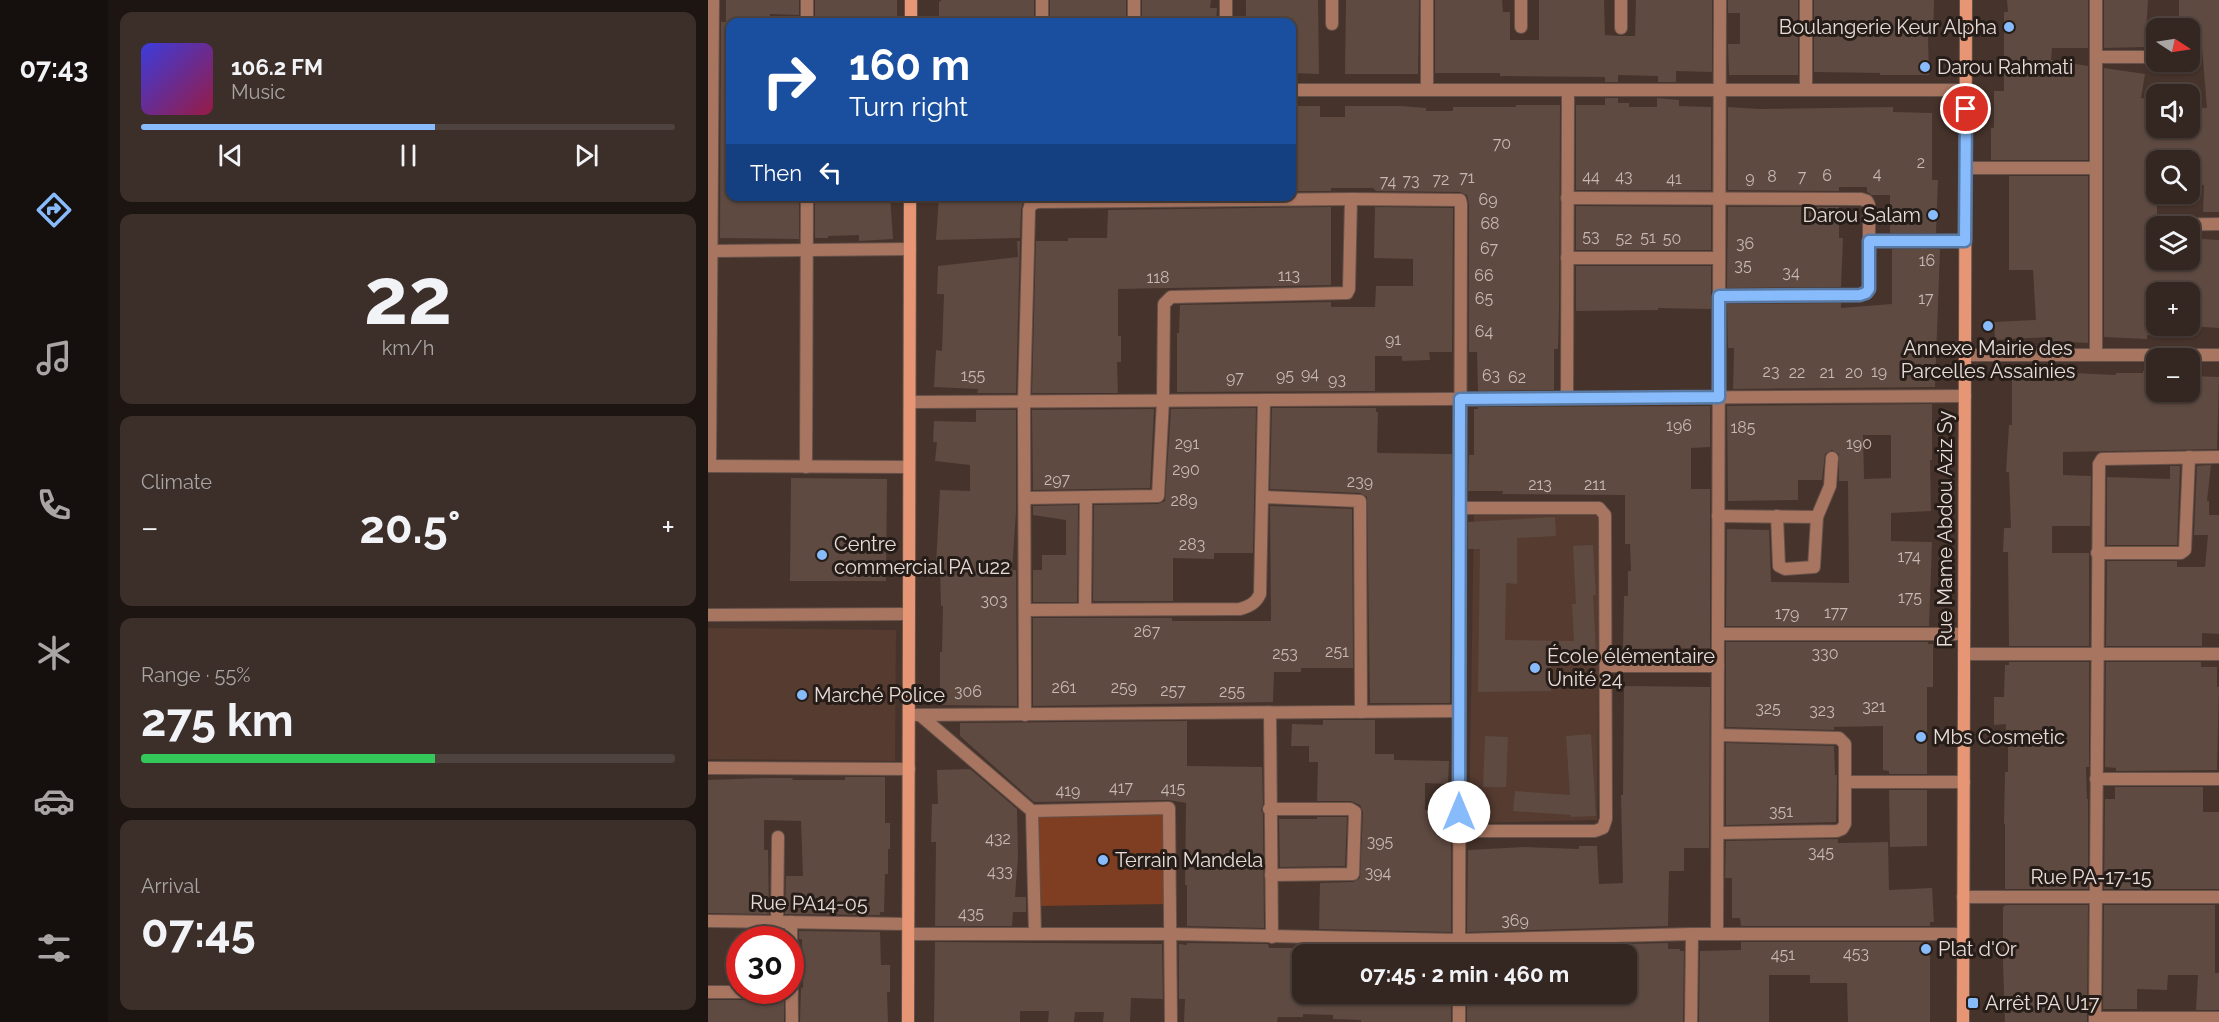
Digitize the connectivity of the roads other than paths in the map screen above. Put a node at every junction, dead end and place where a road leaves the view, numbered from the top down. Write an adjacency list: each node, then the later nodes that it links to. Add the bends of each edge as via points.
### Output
1 (714, 0): 25 (street)
2 (807, 0): 15 (street)
3 (911, 0): 16 (street)
4 (1042, 0): 17 (street)
5 (1134, 0): 18 (street)
6 (1226, 0): 19 (street)
7 (1332, 0): 20 (street)
8 (1427, 0): 27 (street)
9 (1521, 0): 21 (street)
10 (1621, 0): 22 (street)
11 (1720, 0): 29 (street)
12 (1806, 0): 30 (street)
13 (1966, 0): 31 (street, Rue Mame Abdou Aziz Sy)
14 (2096, 0): 23 (street)
15 (807, 18)
16 (910, 18)
17 (1041, 18)
18 (1134, 18)
19 (1226, 18)
20 (1332, 24)
21 (1521, 27)
22 (1621, 28)
23 (2096, 57): 24 (street); 33 (street)
24 (2146, 57)
25 (711, 63): 47 (street)
26 (1296, 90): 27 (street)
27 (1427, 90): 28 (street)
28 (1568, 90): 29 (street); 35 (street)
29 (1719, 90): 30 (street); 36 (street)
30 (1806, 90): 31 (street)
31 (1966, 90): 32 (street, Rue Mame Abdou Aziz Sy)
32 (1966, 168): 33 (street); 44 (street, Rue Mame Abdou Aziz Sy)
33 (2096, 168): 52 (street)
34 (1296, 198): 37 (street)
35 (1567, 198): 36 (street); 48 (street)
36 (1719, 198): 43 (street, via 1861,199 1869,205); 49 (street)
37 (1351, 199): 57 (street, via 1460,200); 58 (street, via 1347,293 1167,299)
38 (807, 201): 46 (street)
39 (910, 201): 45 (street)
40 (1094, 201): 60 (street, via 1036,202 1030,206)
41 (2200, 224): 42 (street)
42 (2219, 224)
43 (1869, 241): 44 (street); 50 (street, via 1866,293)
44 (1965, 241): 51 (street, Rue Mame Abdou Aziz Sy)
45 (910, 249): 46 (street); 61 (street)
46 (807, 250): 47 (street); 66 (street)
47 (712, 251): 65 (street)
48 (1567, 258): 49 (street); 56 (street)
49 (1719, 258): 50 (street)
50 (1719, 296): 55 (street)
51 (1965, 355): 52 (street); 54 (street, Rue Mame Abdou Aziz Sy)
52 (2096, 355): 53 (street)
53 (2219, 355)
54 (1965, 396): 55 (street); 81 (street, Rue Mame Abdou Aziz Sy)
55 (1719, 397): 56 (street); 72 (street)
56 (1567, 398): 57 (street)
57 (1460, 399): 59 (street); 71 (street)
58 (1163, 400): 59 (street); 60 (street); 70 (street, via 1158,496)
59 (1264, 400): 68 (street)
60 (1024, 401): 61 (street); 69 (street)
61 (910, 402): 67 (street)
62 (2189, 457): 64 (street); 75 (street, via 2100,460); 75 (street, via 2186,550)
63 (1832, 458): 74 (street, via 1830,486)
64 (2219, 458)
65 (709, 466): 66 (street)
66 (806, 467): 67 (street)
67 (909, 467): 78 (street)
68 (1263, 497): 76 (street, via 1257,601 1240,609); 88 (street, via 1360,501)
69 (1025, 498): 70 (street); 77 (street)
70 (1086, 498): 76 (street)
71 (1460, 508): 85 (street, via 1603,511); 87 (street)
72 (1718, 516): 73 (street); 80 (street)
73 (1777, 516): 74 (street); 74 (street, via 1781,569 1814,567)
74 (1817, 517)
75 (2097, 553): 83 (street)
76 (1085, 609): 77 (street)
77 (1026, 610): 91 (street)
78 (909, 614): 79 (street); 90 (street)
79 (708, 615)
80 (1718, 634): 81 (street); 86 (street)
81 (1964, 634): 82 (street, Rue Mame Abdou Aziz Sy)
82 (1964, 654): 83 (street); 98 (street, Rue Mame Abdou Aziz Sy)
83 (2097, 654): 84 (street); 95 (street)
84 (2219, 654)
85 (1606, 666): 86 (street); 101 (street, via 1603,828)
86 (1718, 666): 92 (street)
87 (1460, 711): 88 (street); 101 (street)
88 (1361, 712): 89 (street)
89 (1270, 713): 91 (street); 99 (street)
90 (915, 715): 91 (street); 94 (street); 100 (street)
91 (1025, 715)
92 (1718, 735): 97 (street, via 1839,738 1845,744); 102 (street)
93 (708, 768): 94 (street)
94 (909, 769): 112 (street)
95 (2096, 779): 96 (street); 106 (street)
96 (2219, 779)
97 (1845, 782): 98 (street); 102 (street, via 1845,824 1838,831)
98 (1964, 782): 105 (street, Rue Mame Abdou Aziz Sy)
99 (1269, 809): 104 (street); 104 (street, via 1355,812 1353,874)
100 (1032, 811): 113 (street); 114 (street, via 1169,808)
101 (1459, 831): 119 (street)
102 (1718, 833): 116 (street)
103 (778, 837): 109 (street)
104 (1271, 875): 118 (street)
105 (1963, 897): 106 (street, Rue PA-17-15); 117 (street, Rue Mame Abdou Aziz Sy)
106 (2096, 897): 107 (street, Rue PA-17-15); 126 (street)
107 (2219, 897)
108 (708, 921): 109 (street, Rue PA14-05)
109 (777, 922): 110 (street, Rue PA14-05)
110 (791, 922): 111 (street); 112 (street, Rue PA14-05)
111 (791, 926)
112 (908, 929): 113 (street, Rue PA14-05); 128 (street)
113 (1035, 934): 114 (street, Rue PA14-05)
114 (1170, 934): 118 (street, Rue PA14-05); 129 (street)
115 (1692, 934): 116 (street, Rue PA14-05); 119 (street, Rue PA14-05); 131 (street)
116 (1717, 934): 117 (street, Rue PA14-05)
117 (1963, 934): 132 (street, Rue Mame Abdou Aziz Sy)
118 (1272, 938): 119 (street, Rue PA14-05)
119 (1459, 940): 120 (street)
120 (1459, 944)
121 (708, 992): 122 (street)
122 (726, 992)
123 (792, 1004): 127 (street)
124 (1459, 1004): 130 (street)
125 (2219, 1018): 126 (street)
126 (2095, 1020)
127 (792, 1022)
128 (908, 1022)
129 (1171, 1022)
130 (1459, 1022)
131 (1691, 1022)
132 (1963, 1022)

